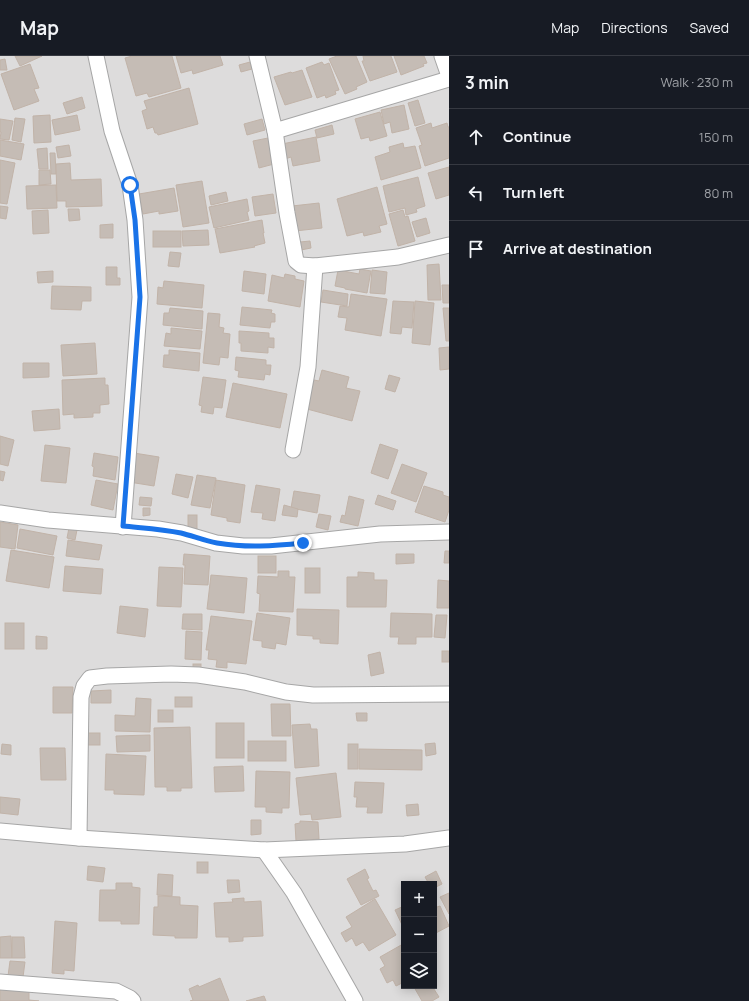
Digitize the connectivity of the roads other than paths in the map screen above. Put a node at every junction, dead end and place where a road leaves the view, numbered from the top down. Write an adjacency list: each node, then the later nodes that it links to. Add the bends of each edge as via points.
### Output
1 (96, 56): 11 (street, via 112,131 130,185 140,297)
2 (257, 56): 6 (street)
3 (442, 56): 4 (street)
4 (449, 76)
5 (449, 79): 6 (street)
6 (275, 131): 8 (street, via 296,261 301,265)
7 (449, 245): 8 (street, via 398,257)
8 (315, 266): 9 (street, via 308,367)
9 (293, 450)
10 (0, 513): 11 (street)
11 (123, 526): 12 (street, via 182,533 216,543 264,546 380,534)
12 (449, 532)
13 (449, 694): 15 (street, via 313,695 198,675 90,678 81,696)
14 (0, 831): 15 (street)
15 (79, 838): 17 (street)
16 (449, 838): 17 (street, via 406,844)
17 (264, 850): 20 (street, via 294,893)
18 (0, 982): 19 (street, via 116,991)
19 (133, 1001)
20 (355, 1001)

